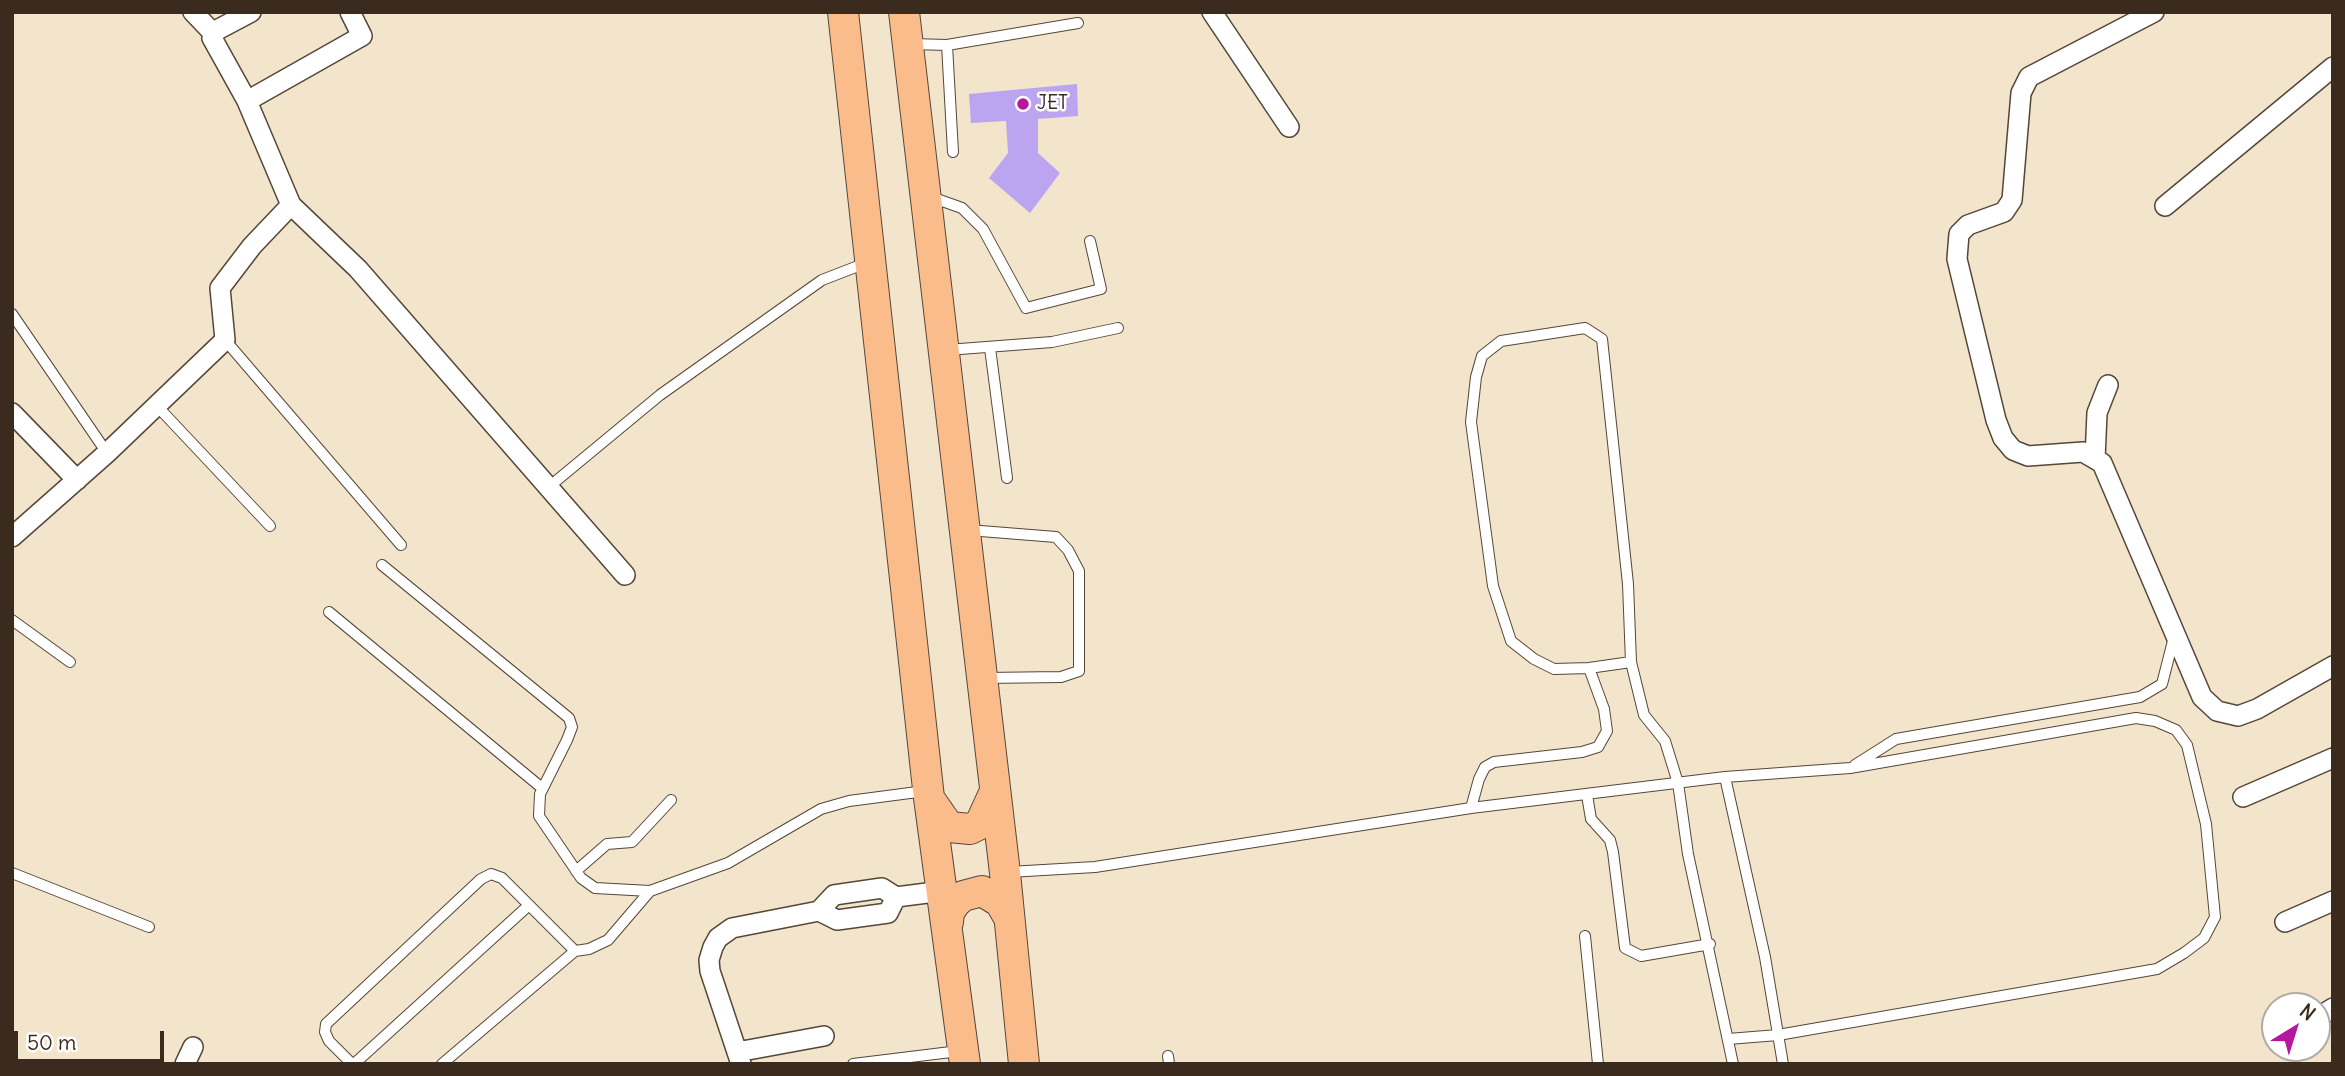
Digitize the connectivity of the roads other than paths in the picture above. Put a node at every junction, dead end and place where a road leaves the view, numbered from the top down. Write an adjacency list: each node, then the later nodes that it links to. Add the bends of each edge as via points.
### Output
1 (193, 12): 9 (street)
2 (251, 12): 9 (street)
3 (350, 12): 13 (street, via 362,36)
4 (843, 12): 20 (main road)
5 (904, 12): 10 (main road)
6 (1212, 12): 14 (street)
7 (2154, 12): 30 (street, via 2029,77 2021,93 2012,200 2004,212 1968,225 1959,234 1956,247 2003,438 2013,450 2028,456 2068,451 2084,452)
8 (1078, 23): 11 (lane)
9 (214, 33): 13 (street, via 212,38)
10 (908, 44): 11 (lane); 16 (main road)
11 (947, 45): 15 (lane)
12 (2333, 67): 18 (street)
13 (247, 101): 17 (street)
14 (1289, 128)
15 (953, 152)
16 (924, 195): 19 (lane, via 962,208 983,229 1026,307 1101,289); 25 (main road)
17 (291, 205): 23 (street, via 220,288); 33 (street, via 358,269)
18 (2165, 206)
19 (1090, 241)
20 (870, 262): 33 (lane, via 811,287 660,395); 54 (main road)
21 (12, 314): 29 (lane)
22 (1118, 328): 24 (lane, via 1052,342)
23 (225, 340): 27 (street); 37 (lane)
24 (990, 348): 25 (lane); 31 (lane)
25 (943, 350): 35 (main road)
26 (2108, 385): 30 (street, via 2097,413)
27 (157, 406): 29 (street); 34 (lane)
28 (12, 413): 32 (street)
29 (107, 453): 32 (street)
30 (2095, 459): 42 (street, via 2112,480)
31 (1007, 478)
32 (77, 480): 36 (street)
33 (550, 486): 39 (street)
34 (270, 526)
35 (964, 529): 47 (main road); 47 (lane, via 1056,537 1080,571 1079,671 1061,677)
36 (12, 537)
37 (401, 545)
38 (382, 565): 52 (lane, via 569,718 572,727)
39 (625, 575)
40 (329, 612): 52 (lane)
41 (12, 620): 43 (lane)
42 (2175, 633): 45 (street, via 2202,696 2217,711 2238,716); 49 (lane, via 2161,684 2140,697 1896,739)
43 (71, 662)
44 (1631, 662): 46 (lane); 46 (lane, via 1628,584 1602,339 1585,328 1501,341 1482,355 1471,422 1493,586 1511,640 1554,668); 51 (lane, via 1644,715 1665,741)
45 (2333, 666)
46 (1589, 668): 58 (lane, via 1604,709 1606,731 1598,747 1494,762 1485,767)
47 (982, 678): 53 (main road)
48 (2333, 758): 56 (street)
49 (1850, 768): 50 (lane); 73 (lane, via 2136,718 2155,721 2176,730 2187,745 2206,824 2214,918 2204,938 2157,969)
50 (1725, 777): 51 (lane); 73 (lane)
51 (1678, 783): 55 (lane); 71 (lane, via 1688,854)
52 (542, 788): 59 (lane, via 539,816)
53 (995, 790): 54 (main road, via 987,814 970,829 949,827); 61 (main road)
54 (929, 794): 62 (lane, via 849,801 821,809 728,863); 63 (main road)
55 (1587, 795): 58 (lane); 71 (lane, via 1591,819 1610,840 1625,947 1641,956)
56 (2243, 797)
57 (671, 800): 59 (lane, via 632,842 607,844)
58 (1471, 808): 61 (lane, via 1095,867)
59 (576, 871): 62 (lane, via 595,888)
60 (12, 873): 69 (lane)
61 (1005, 873): 66 (main road)
62 (650, 891): 72 (lane, via 608,940)
63 (943, 891): 67 (main road); 77 (street, via 897,897 888,914 837,920 818,911 732,928 718,938 709,960 710,971)
64 (2333, 901): 68 (street)
65 (528, 906): 72 (lane); 78 (lane); 78 (lane, via 502,878 491,874 481,879 326,1024 329,1041)
66 (1009, 918): 67 (main road, via 1000,902 982,891 956,902); 81 (main road)
67 (948, 922): 76 (main road)
68 (2285, 922)
69 (149, 927)
70 (1586, 936): 82 (lane)
71 (1710, 944): 75 (lane)
72 (575, 951): 79 (lane)
73 (1778, 1035): 75 (lane); 84 (lane)
74 (824, 1036): 77 (street)
75 (1728, 1040): 83 (lane)
76 (964, 1057): 80 (lane)
77 (739, 1058)
78 (353, 1064)
79 (442, 1064)
80 (853, 1064)
81 (1024, 1064)
82 (1598, 1064)
83 (1733, 1064)
84 (1783, 1064)

